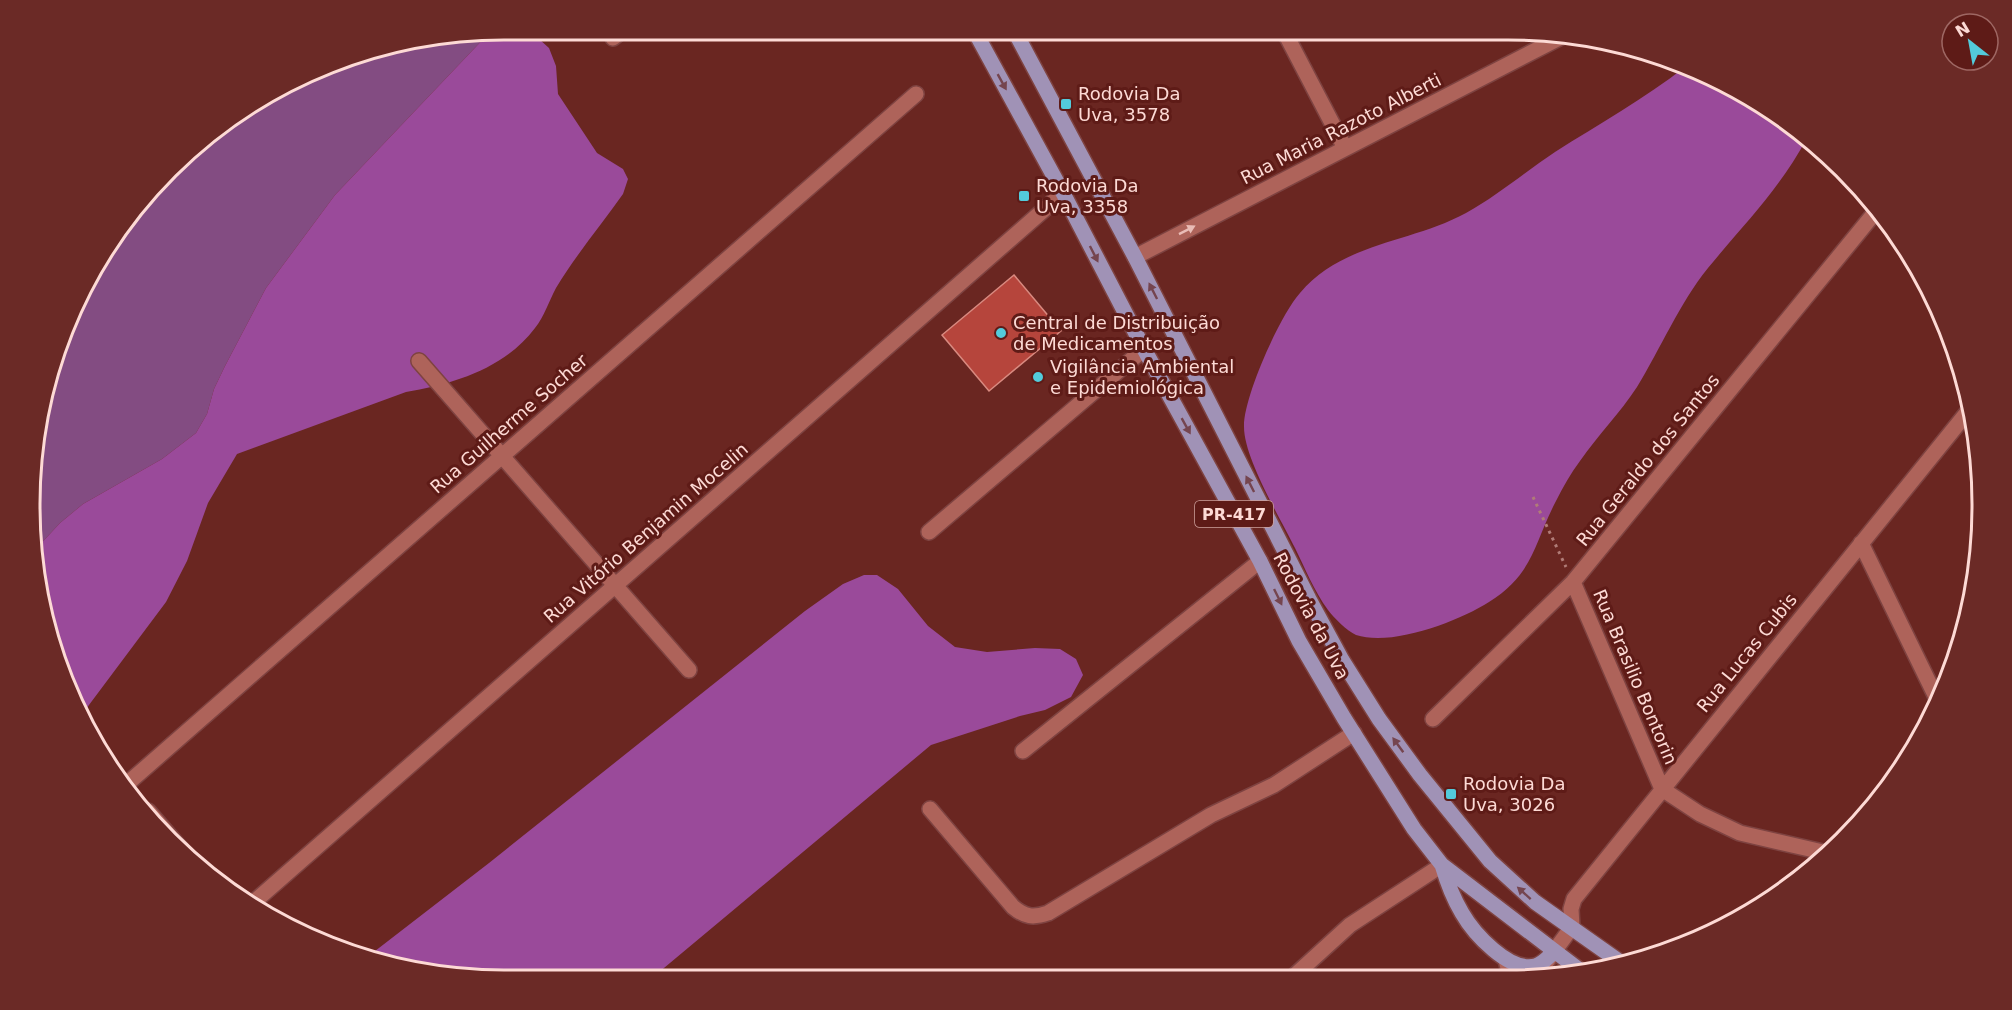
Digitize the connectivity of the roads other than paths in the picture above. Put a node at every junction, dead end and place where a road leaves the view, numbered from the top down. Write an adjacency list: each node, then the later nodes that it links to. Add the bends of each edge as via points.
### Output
1 (979, 40): 7 (main road, Rodovia da Uva / PR-417, one-way to 7)
2 (1019, 40): 9 (main road, Rodovia da Uva / PR-417)
3 (1289, 40): 6 (street)
4 (1551, 42): 6 (street, Rua Maria Razoto Alberti)
5 (916, 94): 13 (street, Rua Guilherme Socher)
6 (1345, 148): 9 (street, Rua Maria Razoto Alberti, one-way to 6)
7 (1063, 193): 10 (main road, Rodovia da Uva / PR-417, one-way to 10); 18 (street, Rua Vitório Benjamin Mocelin)
8 (1871, 217): 17 (street, Rua Geraldo dos Santos)
9 (1135, 257): 30 (main road, Rodovia da Uva / PR-417, one-way to 9, via 1534,902 1490,861 1379,719 1309,599)
10 (1144, 349): 14 (street); 16 (main road, Rodovia da Uva / PR-417, one-way to 16)
11 (419, 361): 13 (street)
12 (1964, 418): 15 (street, Rua Lucas Cubis)
13 (502, 456): 18 (street); 24 (street, Rua Guilherme Socher)
14 (929, 532)
15 (1862, 543): 20 (street); 25 (street, Rua Lucas Cubis)
16 (1260, 561): 22 (main road, Rodovia da Uva / PR-417, one-way to 22, via 1299,641); 23 (street)
17 (1573, 582): 21 (street, Rua Geraldo dos Santos); 25 (street, Rua Brasilio Bontorin)
18 (615, 585): 19 (street); 29 (street, Rua Vitório Benjamin Mocelin)
19 (688, 670)
20 (1933, 690)
21 (1433, 720)
22 (1353, 733): 26 (street, via 1274,785 1218,811 1036,917 1023,915 1013,907); 28 (main road, Rodovia da Uva / PR-417, via 1414,829)
23 (1023, 750)
24 (131, 780)
25 (1662, 789): 27 (street, Rua Brasilio Bontorin, via 1700,814 1740,833); 30 (street, Rua Lucas Cubis, via 1574,898 1570,909)
26 (930, 810)
27 (1817, 851)
28 (1442, 865): 31 (main road, Rodovia da Uva / PR-417); 33 (main road, via 1462,915); 36 (street, via 1350,925)
29 (258, 898)
30 (1572, 927): 31 (street); 32 (main road, Rodovia da Uva / PR-417)
31 (1554, 952): 33 (main road, via 1536,966); 34 (main road, Rodovia da Uva / PR-417); 35 (street)
32 (1613, 957)
33 (1506, 960): 37 (street)
34 (1573, 965)
35 (1542, 969)
36 (1301, 970)
37 (1508, 970)

